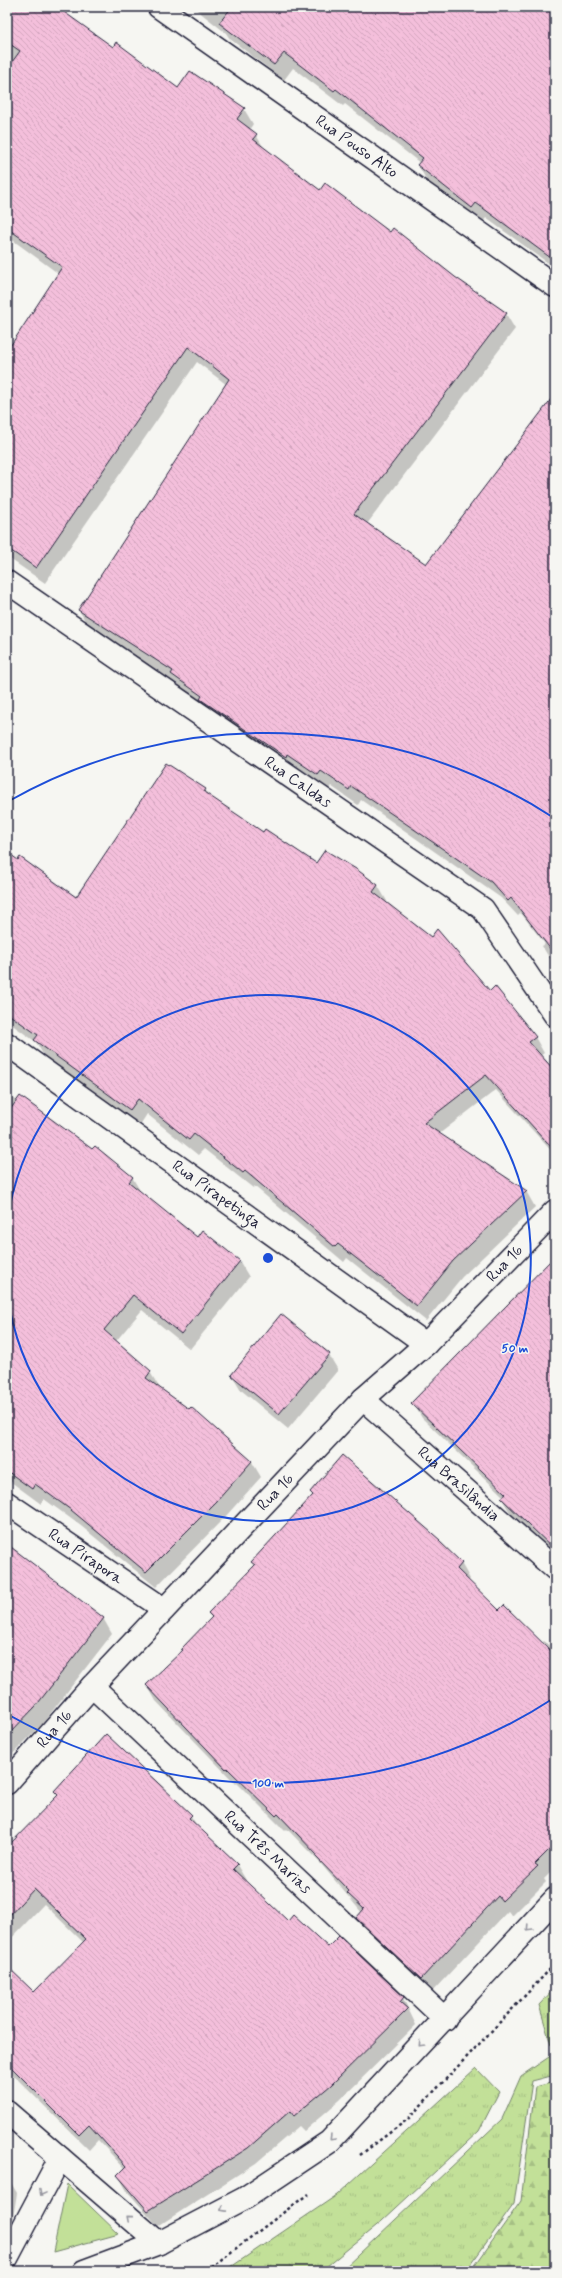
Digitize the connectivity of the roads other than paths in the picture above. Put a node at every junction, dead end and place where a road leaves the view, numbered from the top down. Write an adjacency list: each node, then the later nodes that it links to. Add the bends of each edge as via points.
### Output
1 (160, 7): 2 (street, Rua Pouso Alto)
2 (555, 286)
3 (7, 582): 4 (street, Rua Caldas, via 483,909)
4 (555, 1015)
5 (7, 1044): 7 (street, Rua Pirapetinga)
6 (555, 1211): 7 (street, Rua 16)
7 (426, 1344): 8 (street, Rua 16)
8 (363, 1399): 10 (street, Rua Brasilândia); 11 (street, Rua 16)
9 (7, 1503): 11 (street, Rua Pirapora)
10 (555, 1569)
11 (164, 1609): 12 (street, Rua 16)
12 (92, 1686): 13 (street, Rua 16); 15 (street, Rua Três Marias)
13 (7, 1783)
14 (555, 1899): 15 (street, one-way to 15)
15 (445, 2019): 18 (street, one-way to 18, via 329,2142 245,2198)
16 (7, 2112): 17 (street)
17 (60, 2158): 18 (street, one-way to 17); 19 (street, one-way to 19)
18 (158, 2243): 20 (street)
19 (7, 2258)
20 (84, 2271)

